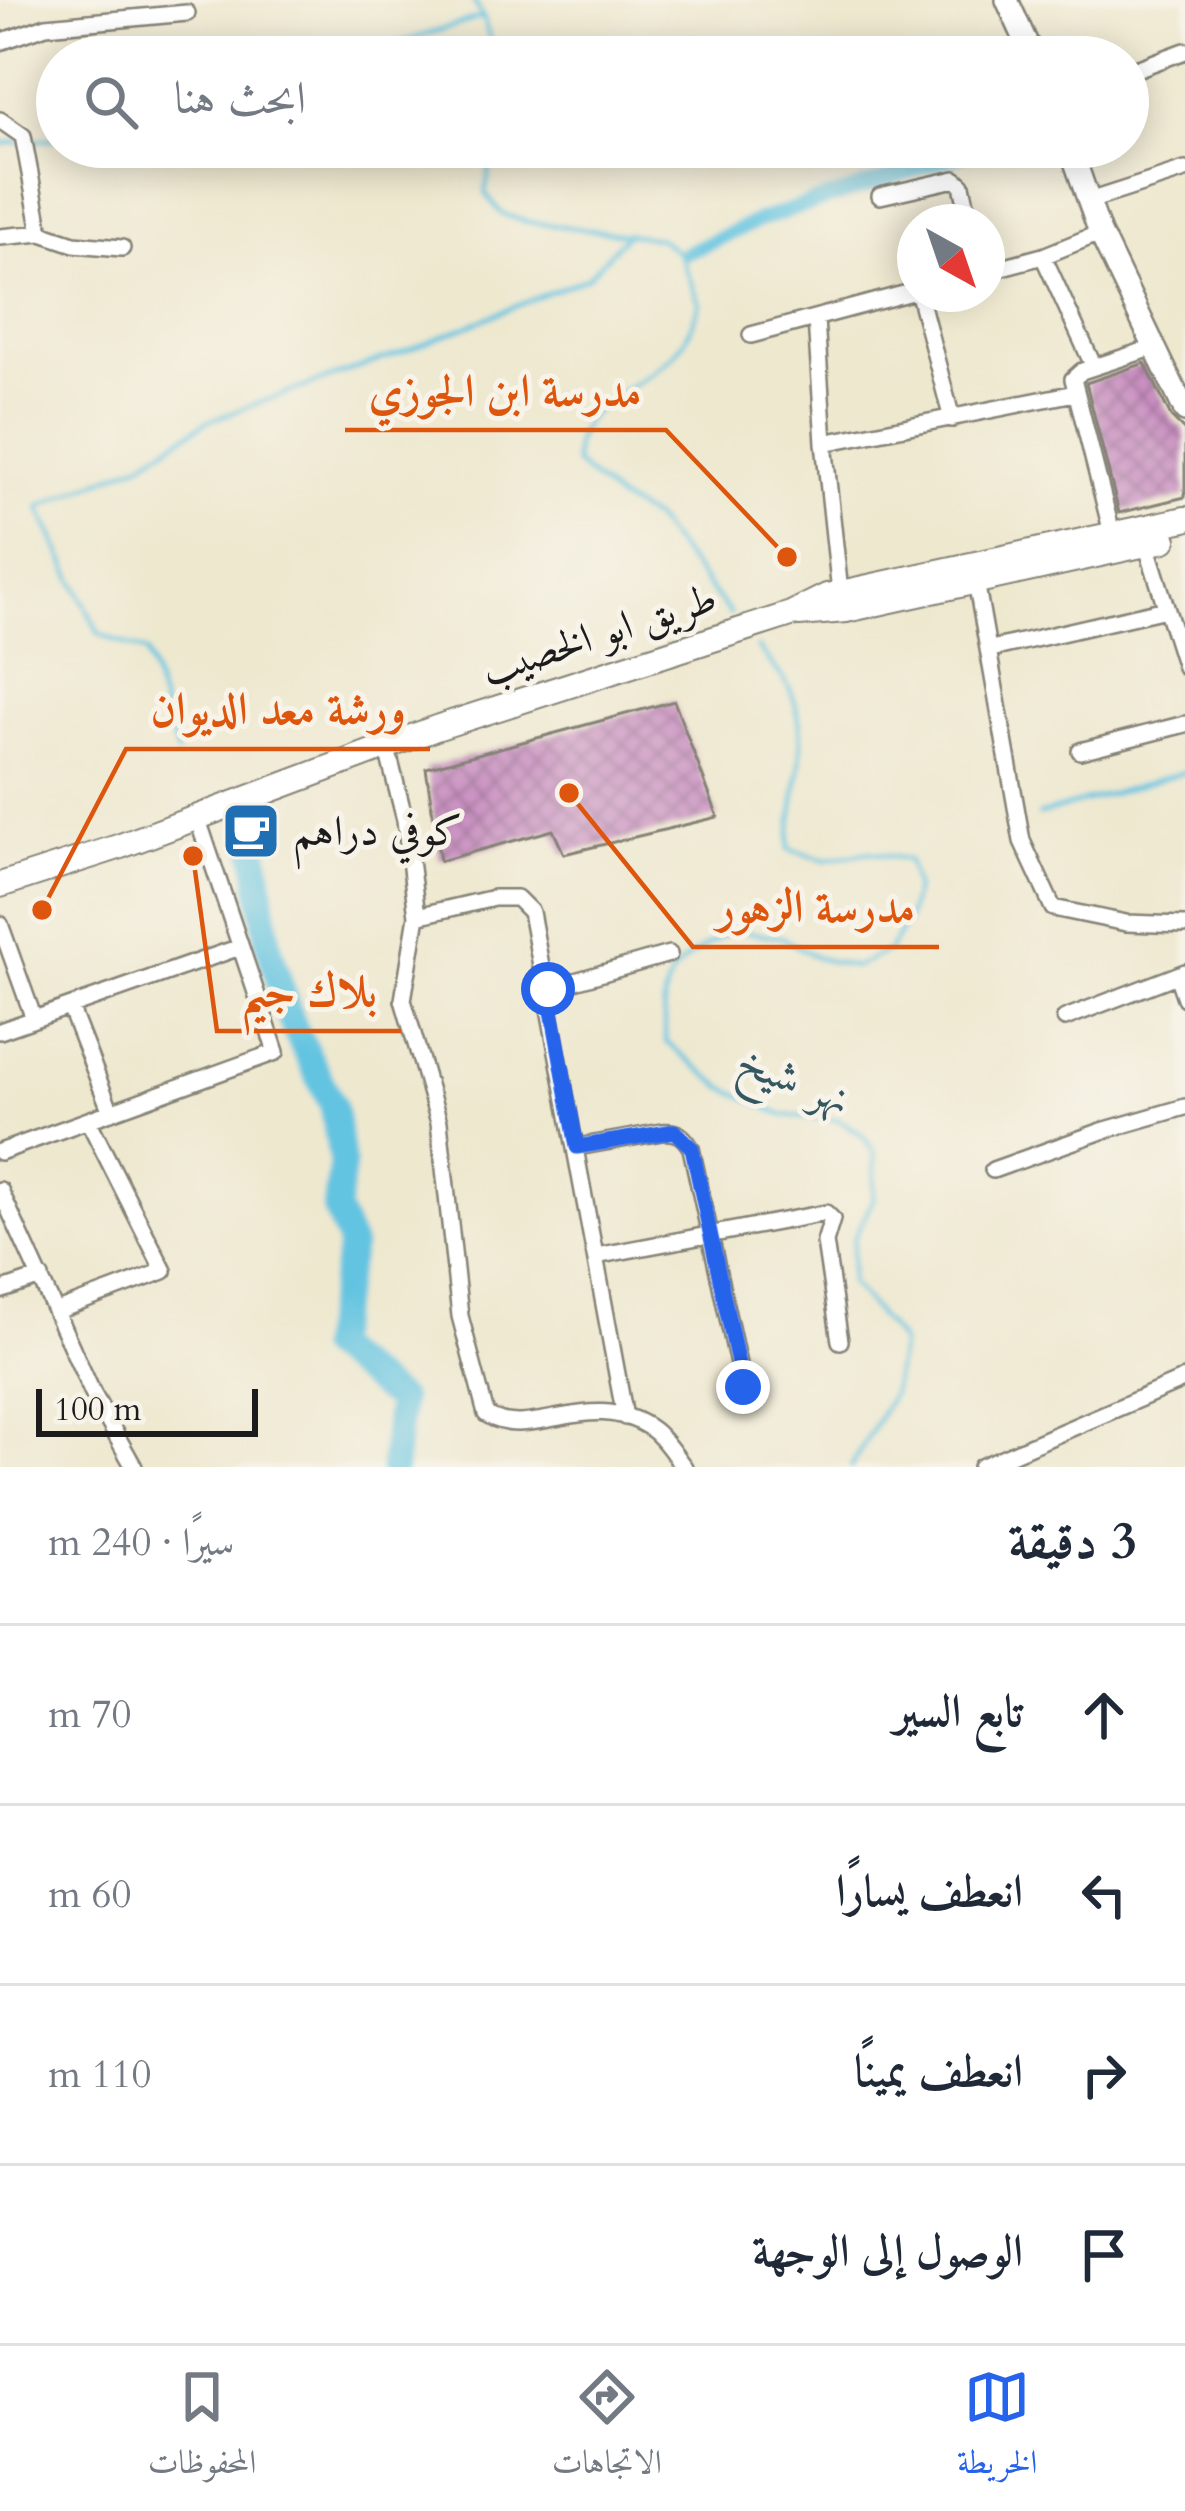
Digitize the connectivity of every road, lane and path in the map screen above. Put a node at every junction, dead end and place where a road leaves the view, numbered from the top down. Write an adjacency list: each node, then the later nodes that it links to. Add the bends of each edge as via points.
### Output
1 (1007, 0): 3 (street)
2 (187, 13): 4 (street, via 46,26)
3 (1023, 36)
4 (0, 42)
5 (1185, 51): 6 (street)
6 (1149, 64)
7 (0, 120): 13 (street, via 23,136)
8 (1077, 168): 11 (street)
9 (1185, 170): 11 (street)
10 (880, 196): 12 (street, via 955,179)
11 (1089, 201): 14 (street)
12 (966, 204)
13 (41, 233): 15 (street); 16 (street)
14 (1100, 233): 17 (street); 23 (street)
15 (0, 237)
16 (122, 248)
17 (1043, 256): 18 (street); 24 (street)
18 (1005, 266)
19 (897, 297): 21 (street)
20 (923, 312): 27 (street)
21 (816, 319): 22 (street); 28 (street)
22 (751, 335)
23 (1155, 347): 24 (street); 26 (street)
24 (1094, 368): 25 (street, via 1072,379)
25 (1075, 393): 27 (street); 30 (street)
26 (1185, 411)
27 (952, 419): 28 (street)
28 (824, 443): 34 (street)
29 (1185, 519): 30 (main road, طريق ابو الخصيب)
30 (1112, 533): 34 (main road, طريق ابو الخصيب)
31 (1185, 536): 32 (main road, طريق ابو الخصيب)
32 (1146, 544): 33 (main road, طريق ابو الخصيب); 35 (street)
33 (976, 580): 36 (main road, طريق ابو الخصيب, via 846,610); 37 (street)
34 (840, 592): 36 (main road, طريق ابو الخصيب)
35 (1166, 609): 37 (street); 38 (street)
36 (791, 614): 40 (main road, طريق ابو الخصيب)
37 (991, 649): 48 (street, via 1022,841 1053,908)
38 (1185, 667)
39 (1185, 724): 41 (street)
40 (386, 745): 42 (main road, طريق ابو الخصيب); 46 (street)
41 (1080, 751)
42 (197, 817): 44 (main road, طريق ابو الخصيب); 49 (street)
43 (0, 875): 44 (main road, طريق ابو الخصيب)
44 (26, 878): 45 (main road, طريق ابو الخصيب)
45 (0, 885)
46 (417, 916): 52 (street, via 517,898 531,911); 73 (street, via 403,1000 439,1122 460,1316 486,1414 530,1423 592,1409)
47 (0, 924): 56 (street)
48 (1185, 925)
49 (241, 947): 54 (street); 59 (street, via 276,1052)
50 (669, 954): 52 (street)
51 (1181, 973): 53 (street); 55 (street)
52 (548, 989): 61 (street)
53 (1185, 998)
54 (70, 1006): 56 (street); 59 (street)
55 (1065, 1018)
56 (34, 1019): 57 (street)
57 (0, 1031)
58 (1185, 1107): 63 (street)
59 (111, 1112): 60 (street)
60 (88, 1120): 62 (street); 69 (street, via 164,1271)
61 (577, 1147): 65 (street, via 662,1132 684,1137); 66 (street)
62 (0, 1152)
63 (993, 1170)
64 (0, 1190): 67 (street)
65 (709, 1235): 66 (street); 70 (street, via 826,1213); 72 (street)
66 (596, 1256): 73 (street)
67 (41, 1277): 68 (street); 69 (street)
68 (0, 1291)
69 (56, 1312): 74 (street)
70 (840, 1341)
71 (1185, 1379): 76 (street)
72 (743, 1387)
73 (626, 1417): 75 (street, via 654,1431)
74 (134, 1467)
75 (684, 1467)
76 (981, 1467)

